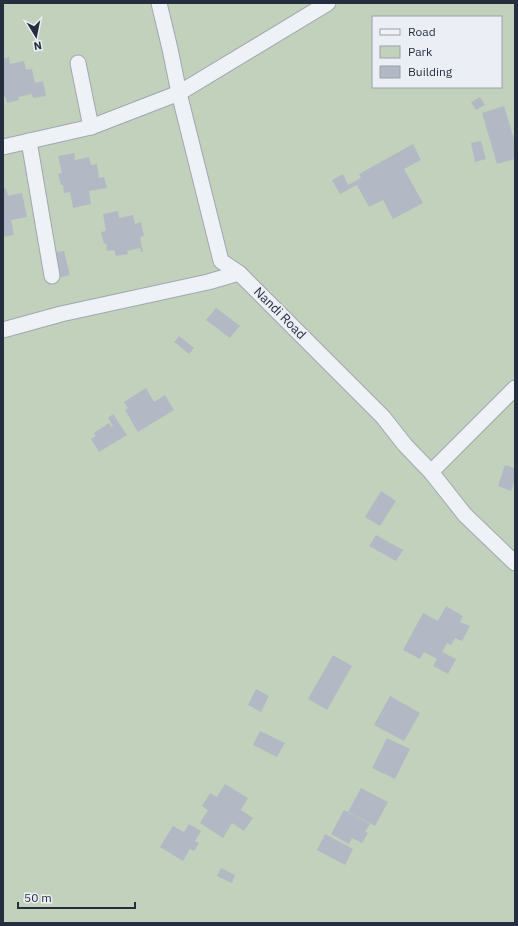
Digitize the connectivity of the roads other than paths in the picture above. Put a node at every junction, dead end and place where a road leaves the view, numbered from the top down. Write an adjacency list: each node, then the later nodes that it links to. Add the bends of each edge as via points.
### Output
1 (159, 3): 4 (street, Nandi Road)
2 (328, 3): 4 (street)
3 (78, 63): 5 (street)
4 (179, 93): 5 (street); 8 (street, Nandi Road, via 222,261)
5 (92, 127): 6 (street)
6 (29, 141): 7 (street); 9 (street)
7 (3, 147)
8 (239, 272): 10 (street, via 208,282 61,314); 12 (street, Nandi Road, via 383,417)
9 (52, 276)
10 (3, 330)
11 (515, 388): 12 (street)
12 (431, 472): 13 (street, Nandi Road, via 465,515)
13 (515, 564)

